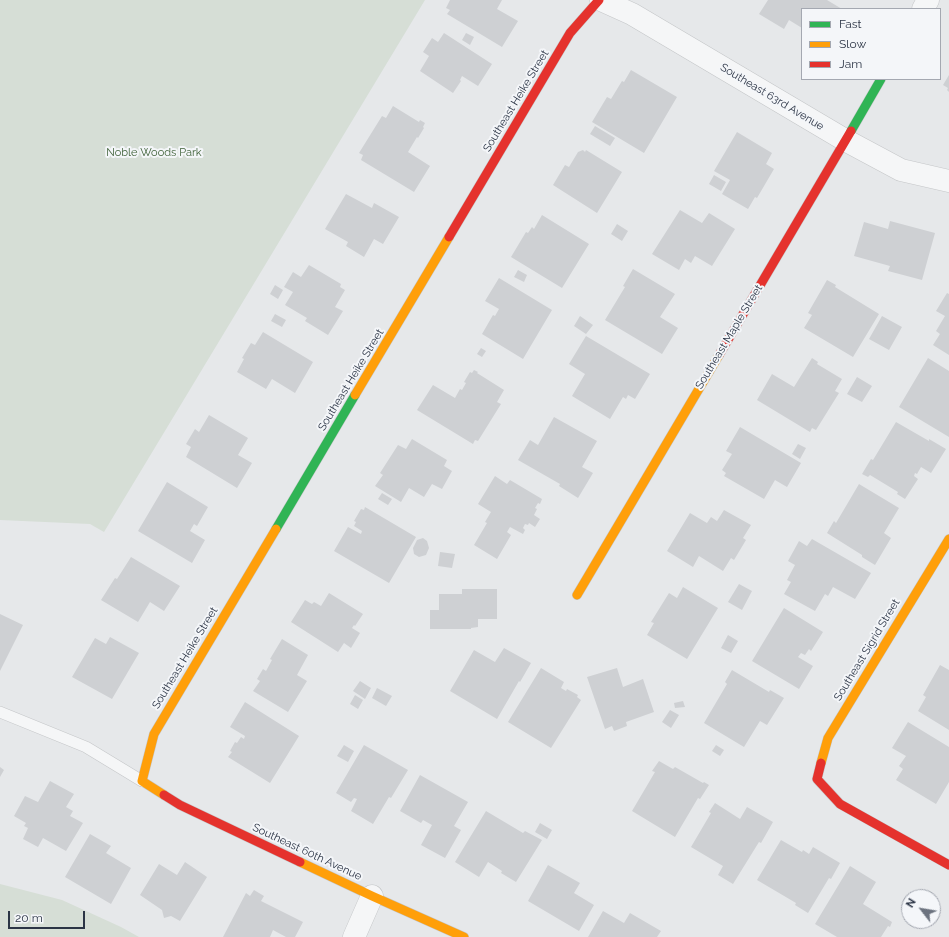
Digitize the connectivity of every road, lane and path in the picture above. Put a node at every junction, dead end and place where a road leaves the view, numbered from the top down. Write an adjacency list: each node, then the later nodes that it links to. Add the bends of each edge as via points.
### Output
1 (600, 0): 3 (street, Southeast 63rd Avenue, via 632,14); 8 (street, Southeast Heike Street, via 570,33 158,727)
2 (880, 80): 3 (street, Southeast Maple Street)
3 (845, 140): 4 (street, Southeast 63rd Avenue, via 901,170); 6 (street, Southeast Maple Street)
4 (949, 181)
5 (949, 539): 9 (street, Southeast Sigrid Street, via 828,738 817,779 840,804)
6 (577, 595)
7 (0, 712): 8 (lane, via 86,747)
8 (142, 781): 10 (street, Southeast 60th Avenue, via 180,805)
9 (949, 865)
10 (372, 896): 11 (street); 12 (street, Southeast 60th Avenue)
11 (354, 937)
12 (464, 937)

